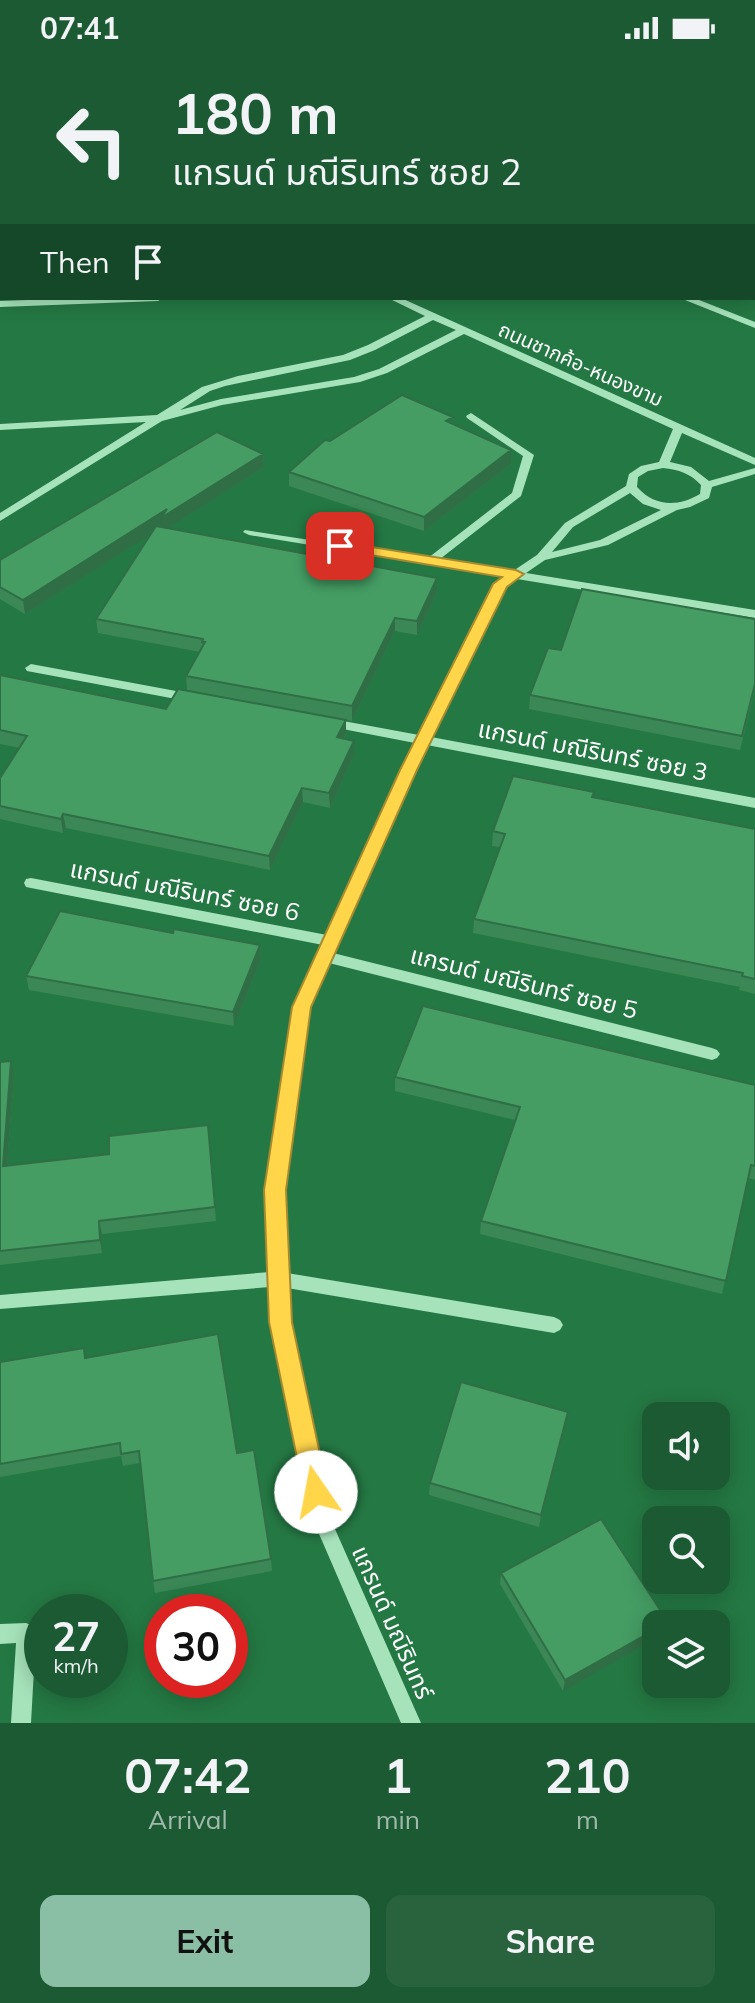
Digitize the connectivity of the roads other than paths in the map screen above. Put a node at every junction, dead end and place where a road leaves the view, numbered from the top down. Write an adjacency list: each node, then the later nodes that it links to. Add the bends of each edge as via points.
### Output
1 (105, 300): 4 (street)
2 (397, 300): 5 (street, ถนนชากค้อ-หนองขาม)
3 (690, 300): 6 (street)
4 (0, 304)
5 (431, 317): 7 (street, ถนนชากค้อ-หนองขาม); 9 (street, via 335,361 206,389)
6 (755, 325)
7 (462, 331): 9 (street, via 356,380 221,402); 11 (street, ถนนชากค้อ-หนองขาม)
8 (471, 416): 20 (street, via 529,455 527,464 517,494)
9 (162, 418): 10 (street); 17 (street)
10 (0, 427)
11 (679, 428): 12 (street, ถนนชากค้อ-หนองขาม); 13 (street)
12 (754, 463): 14 (street)
13 (663, 465): 14 (street, via 683,467); 15 (street, แกรนด์ มณีรินทร์, via 633,476)
14 (707, 485): 16 (street, แกรนด์ มณีรินทร์, via 705,496 693,505)
15 (631, 488): 16 (street, via 638,498); 19 (street, แกรนด์ มณีรินทร์, via 569,525)
16 (674, 508): 19 (street, แกรนด์ มณีรินทร์, via 604,543)
17 (0, 518)
18 (249, 532): 20 (street)
19 (540, 559): 21 (street, แกรนด์ มณีรินทร์)
20 (431, 561): 21 (street)
21 (516, 574): 22 (street); 26 (street, แกรนด์ มณีรินทร์, via 501,584)
22 (755, 614)
23 (31, 668): 24 (street)
24 (204, 700)
25 (314, 719): 26 (street, แกรนด์ มณีรินทร์ ซอย 3)
26 (424, 739): 27 (street, แกรนด์ มณีรินทร์ ซอย 3); 29 (street, แกรนด์ มณีรินทร์)
27 (755, 803)
28 (31, 883): 29 (street, แกรนด์ มณีรินทร์ ซอย 6)
29 (327, 948): 30 (street, แกรนด์ มณีรินทร์ ซอย 5); 31 (street, แกรนด์ มณีรินทร์, via 302,1007 275,1190)
30 (712, 1054)
31 (278, 1279): 32 (street); 33 (street); 36 (street, แกรนด์ มณีรินทร์, via 280,1322 322,1520)
32 (0, 1302)
33 (554, 1325)
34 (0, 1634): 35 (street, via 26,1633)
35 (21, 1723)
36 (411, 1723)

